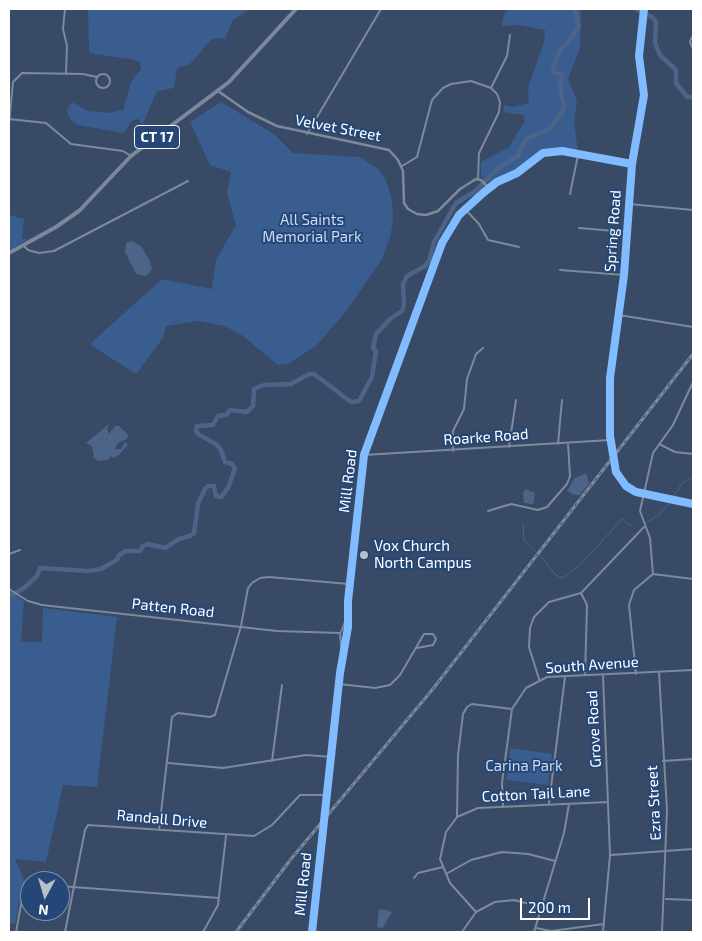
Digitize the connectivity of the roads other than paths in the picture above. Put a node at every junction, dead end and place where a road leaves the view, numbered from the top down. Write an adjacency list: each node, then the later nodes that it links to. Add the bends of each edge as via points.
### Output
1 (65, 9): 8 (street)
2 (296, 9): 11 (main road, CT 17, via 238,74)
3 (381, 9): 14 (street)
4 (644, 10): 17 (street, Spring Road, via 639,56 644,95)
5 (510, 35): 10 (street, via 507,56)
6 (693, 35): 7 (street, via 690,42)
7 (693, 49)
8 (66, 73): 9 (street); 12 (street, via 28,72 17,76 13,85)
9 (97, 76): 9 (street, via 109,78 107,87 97,86)
10 (490, 88): 18 (street, via 464,80 443,88 432,100 417,156); 19 (street, via 500,98 501,108 479,153)
11 (218, 91): 14 (street, Velvet Street, via 258,118); 16 (main road, CT 17)
12 (10, 119): 13 (street); 16 (street, via 46,123 71,144 123,151)
13 (9, 124)
14 (307, 134): 18 (street, Velvet Street, via 381,147 392,153)
15 (578, 154): 17 (street, Mill Road); 21 (street, Mill Road, via 558,150 544,153); 22 (street)
16 (131, 156): 28 (main road, CT 17, via 76,213)
17 (632, 164): 23 (street, Spring Road)
18 (402, 166): 19 (street, via 404,203 412,212 422,215 438,211 460,189)
19 (478, 178): 21 (street)
20 (188, 181): 28 (street, via 54,250 39,253)
21 (489, 188): 24 (street, Mill Road)
22 (570, 194)
23 (629, 204): 25 (street); 27 (street, Spring Road)
24 (465, 209): 29 (street, via 488,240); 47 (street, Mill Road, via 442,243)
25 (693, 210)
26 (579, 228): 27 (street)
27 (627, 232): 32 (street, Spring Road)
28 (23, 245): 30 (main road, CT 17)
29 (519, 247)
30 (9, 253)
31 (560, 270): 32 (street)
32 (624, 275): 33 (street, Spring Road)
33 (619, 315): 34 (street); 39 (street, Spring Road, via 610,378)
34 (693, 327)
35 (482, 348): 45 (street, via 476,354 467,379 464,410 454,431)
36 (693, 382): 43 (street, via 673,424)
37 (516, 400): 44 (street)
38 (562, 400): 42 (street)
39 (610, 440): 41 (street, Roarke Road); 49 (street, Spring Road, via 621,482)
40 (9, 443): 48 (street)
41 (568, 443): 42 (street, Roarke Road); 51 (street, via 570,476 547,507 538,510 510,504)
42 (558, 444): 44 (street, Roarke Road)
43 (659, 444): 46 (street, via 675,452); 49 (street, via 651,457)
44 (509, 447): 45 (street, Roarke Road)
45 (452, 451): 47 (street, Roarke Road)
46 (693, 454)
47 (364, 455): 57 (street, Mill Road)
48 (9, 461)
49 (644, 494): 50 (street, Spring Road); 52 (street, via 640,511)
50 (693, 504)
51 (488, 511)
52 (644, 527): 55 (street, via 650,538); 59 (street)
53 (20, 550): 54 (street)
54 (9, 554)
55 (653, 574): 56 (street); 67 (street, via 634,590 629,605)
56 (693, 579)
57 (350, 585): 60 (street, Mill Road); 61 (street, via 260,578 248,588)
58 (9, 589): 61 (street, Patten Road, via 28,601 42,605)
59 (581, 593): 68 (street, via 587,605); 71 (street, via 549,602 534,617 529,647)
60 (348, 614): 62 (street); 64 (street, Mill Road)
61 (240, 626): 62 (street, Patten Road, via 289,632); 79 (street, via 215,715 175,714)
62 (340, 633): 64 (street)
63 (417, 648): 63 (street, via 424,634 433,634 436,639 433,645); 72 (street, via 400,675 389,685 376,688)
64 (342, 658): 72 (street, Mill Road)
65 (693, 670): 66 (street, South Avenue)
66 (659, 672): 67 (street, South Avenue); 78 (street, Ezra Street)
67 (636, 674): 69 (street, South Avenue)
68 (585, 675): 69 (street, South Avenue); 70 (street, South Avenue)
69 (603, 675): 81 (street, Grove Road)
70 (565, 677): 71 (street, South Avenue); 82 (street)
71 (539, 679): 74 (street, South Avenue, via 526,688)
72 (339, 684): 75 (street, Mill Road)
73 (282, 685): 77 (street)
74 (512, 709): 84 (street, South Avenue, via 502,783); 85 (street, via 472,704 463,714 458,755)
75 (332, 757): 77 (street, via 306,755); 80 (street, Mill Road)
76 (693, 759): 78 (street)
77 (272, 761): 79 (street, via 223,768)
78 (663, 761): 89 (street, Ezra Street)
79 (167, 763): 86 (street)
80 (327, 795): 87 (street, Randall Drive, via 300,795 261,833 245,837); 108 (street, Mill Road)
81 (608, 802): 83 (street, Cotton Tail Lane); 90 (street, Grove Road)
82 (548, 804): 83 (street, Cotton Tail Lane); 84 (street, Cotton Tail Lane)
83 (569, 804): 91 (street)
84 (503, 805): 85 (street, Cotton Tail Lane, via 478,808)
85 (457, 817): 92 (street, via 446,832 441,853)
86 (159, 830): 87 (street, Randall Drive); 96 (street, Randall Drive, via 88,825)
87 (226, 836): 97 (street)
88 (693, 849): 89 (street)
89 (667, 850): 90 (street); 98 (street, Ezra Street)
90 (610, 855): 103 (street, Grove Road)
91 (555, 861): 93 (street, via 502,852 471,860); 100 (street)
92 (442, 867): 93 (street); 94 (street, via 418,873)
93 (446, 874): 102 (street)
94 (414, 878)
95 (70, 887): 96 (street)
96 (74, 887): 97 (street); 106 (street, Randall Drive)
97 (219, 898): 107 (street)
98 (665, 899): 99 (street); 112 (street, Ezra Street)
99 (693, 900)
100 (542, 907): 102 (street, via 507,900 487,905); 104 (street)
101 (20, 910): 105 (street)
102 (476, 912): 109 (street)
103 (604, 924): 104 (street, via 551,931); 111 (street, Grove Road)
104 (536, 928): 110 (street)
105 (16, 932)
106 (65, 932)
107 (203, 932)
108 (312, 932)
109 (462, 932)
110 (534, 932)
111 (603, 932)
112 (662, 932)

